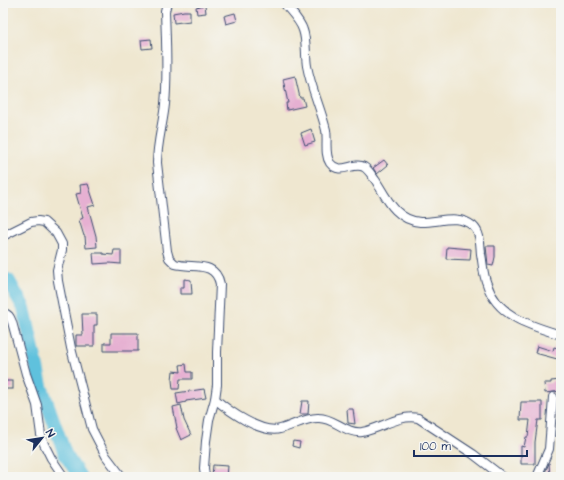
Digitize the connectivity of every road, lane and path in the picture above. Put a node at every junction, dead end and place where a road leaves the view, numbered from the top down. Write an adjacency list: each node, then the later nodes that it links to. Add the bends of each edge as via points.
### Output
1 (167, 3): 7 (street, via 167,81 158,150 167,251 168,258 174,264 205,267 219,277)
2 (284, 3): 5 (street, via 304,31 307,66 326,131 328,157 331,163 341,169 355,166 366,168 392,207 408,219 430,222 458,219 473,227 480,238 487,286 498,304 521,321)
3 (3, 236): 9 (street, via 38,221 44,222 60,239 62,250 57,270 58,281 70,348 87,414 98,442)
4 (3, 313): 8 (street, via 10,316 12,322 37,406 44,444)
5 (561, 335)
6 (554, 397): 12 (street, via 549,449)
7 (216, 398): 10 (street, via 206,440); 11 (street, via 234,414 274,430 319,418 355,432 362,432 411,416 473,454)
8 (64, 477)
9 (122, 477)
10 (205, 477)
11 (503, 477)
12 (537, 477)

